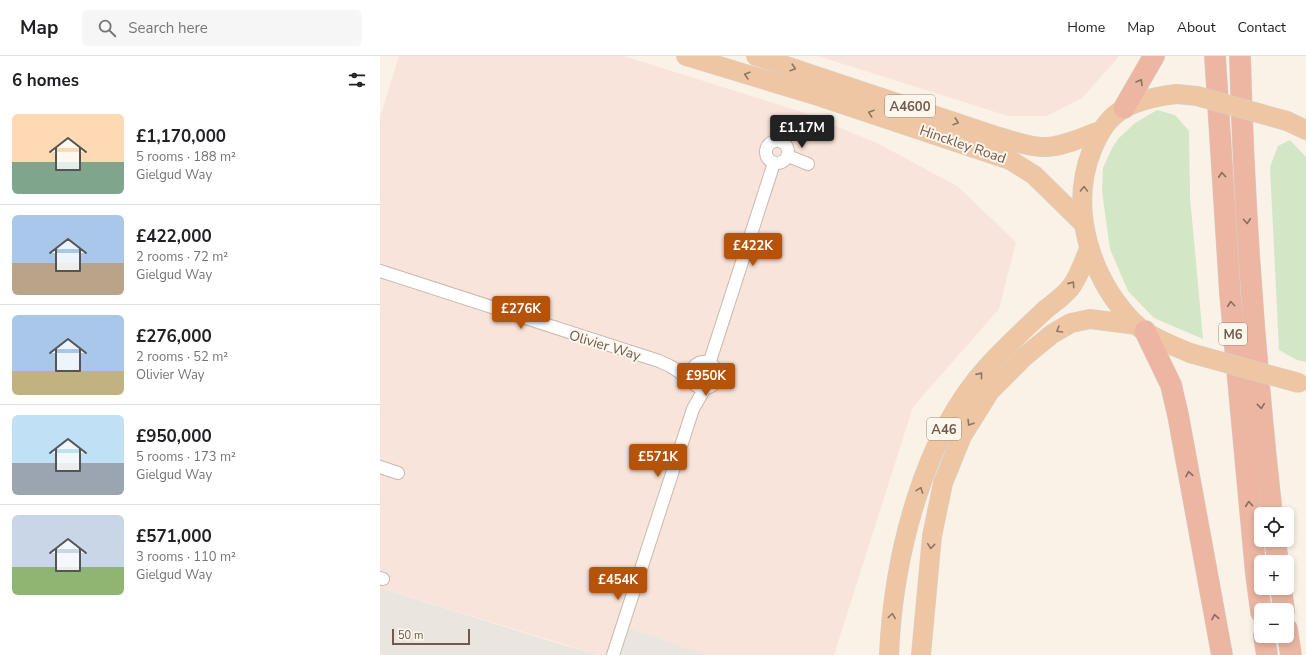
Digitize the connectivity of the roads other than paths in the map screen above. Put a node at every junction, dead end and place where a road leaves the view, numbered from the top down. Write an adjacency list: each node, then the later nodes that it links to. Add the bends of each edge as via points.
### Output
1 (686, 56): 12 (highway, Hinckley Road / A4600, one-way to 1, via 1034,175 1010,160 818,96)
2 (756, 56): 8 (highway, Hinckley Road / A4600, one-way to 8, via 1035,146 1048,147 1066,143)
3 (1154, 56): 6 (highway, one-way to 3)
4 (1215, 56): 24 (highway, M6, one-way to 4, via 1230,293)
5 (1240, 56): 23 (highway, M6, one-way to 23, via 1251,292)
6 (1124, 108): 7 (highway, bridge, via 1154,96 1197,96 1287,121); 8 (highway)
7 (1306, 130)
8 (1100, 131): 12 (highway, one-way to 8, via 1085,168)
9 (788, 156): 10 (street, via 784,162); 10 (street, via 783,143 772,142 767,147 766,156); 11 (street)
10 (774, 163): 16 (street)
11 (808, 164)
12 (1083, 223): 13 (highway)
13 (1089, 249): 15 (highway, via 1115,299); 28 (highway, A46, one-way to 13, via 890,627 901,552 916,502 947,423 965,394 987,367 1013,339 1072,286)
14 (380, 271): 17 (street, Olivier Way)
15 (1141, 328): 19 (highway, bridge, via 1190,353); 29 (highway, A46, one-way to 29, via 1090,319 1071,323 1052,334 1024,357 990,391 962,436 943,483 932,536); 30 (highway, one-way to 15, via 1171,385)
16 (709, 364): 18 (street, via 701,363); 20 (street, via 716,370 713,384)
17 (670, 366): 18 (street, Olivier Way); 20 (street, Olivier Way)
18 (695, 366): 20 (street, via 691,372)
19 (1303, 383)
20 (697, 384): 27 (street, via 693,409)
21 (380, 467): 22 (street)
22 (398, 473)
23 (1271, 507)
24 (1260, 603)
25 (1265, 643): 31 (highway)
26 (1289, 643): 32 (highway)
27 (613, 655)
28 (889, 655)
29 (921, 655)
30 (1222, 655)
31 (1267, 655)
32 (1291, 655)

